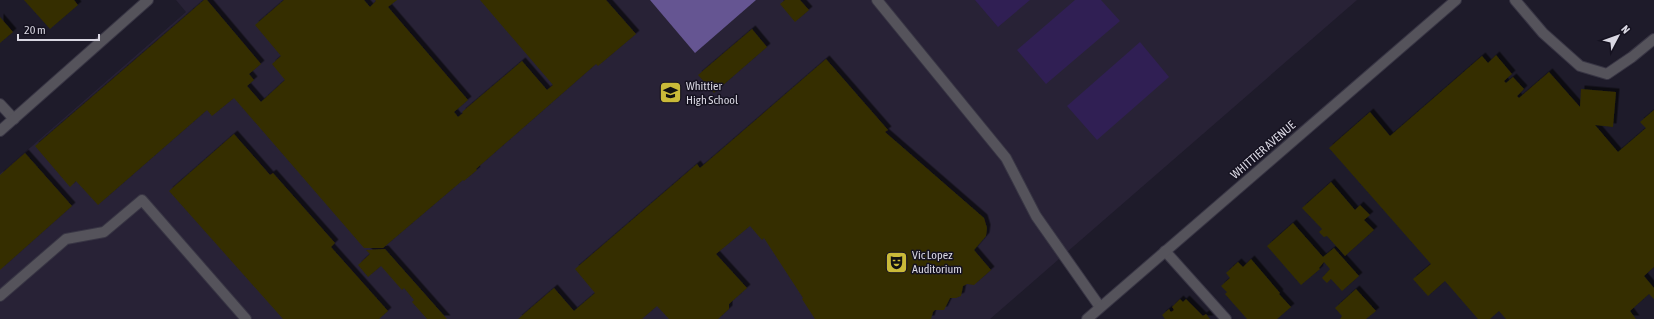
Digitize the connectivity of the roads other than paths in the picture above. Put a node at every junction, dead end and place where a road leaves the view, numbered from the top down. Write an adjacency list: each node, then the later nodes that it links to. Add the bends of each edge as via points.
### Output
1 (148, 0): 7 (street)
2 (877, 0): 11 (street, via 1006,158 1036,216)
3 (1456, 0): 9 (street, WHITTIER AVENUE)
4 (1515, 0): 5 (street, via 1543,33 1580,66 1607,74)
5 (1654, 39)
6 (0, 104): 7 (street)
7 (14, 119): 8 (street)
8 (0, 131)
9 (1165, 251): 11 (street, WHITTIER AVENUE); 14 (street)
10 (0, 296): 12 (street, via 66,239 104,232 142,200)
11 (1100, 308): 13 (street, WHITTIER AVENUE)
12 (246, 319)
13 (1087, 319)
14 (1226, 319)

